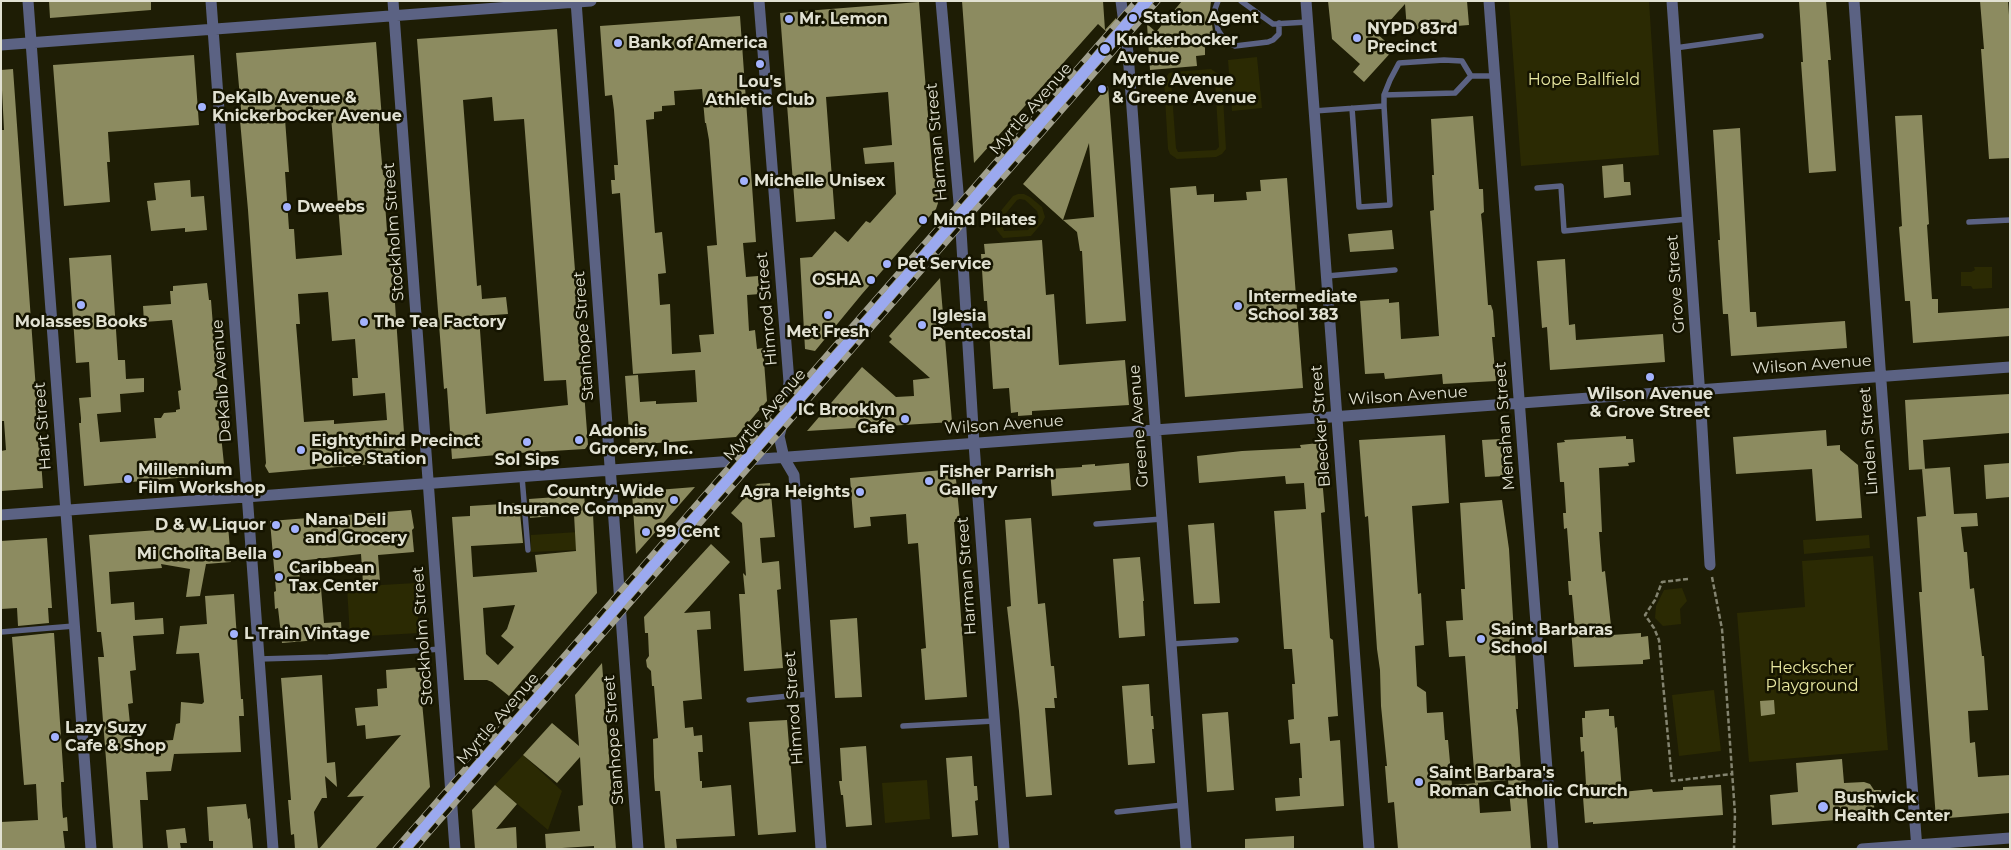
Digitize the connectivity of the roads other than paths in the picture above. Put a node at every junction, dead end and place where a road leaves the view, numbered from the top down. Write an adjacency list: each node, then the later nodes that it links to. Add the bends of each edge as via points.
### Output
1 (28, 1): 22 (street, Hart Street)
2 (210, 1): 20 (street, DeKalb Avenue)
3 (393, 1): 16 (street, Stockholm Street)
4 (591, 1): 15 (street)
5 (758, 1): 42 (street, Himrod Street, via 789,382)
6 (941, 1): 32 (street, Harman Street)
7 (1121, 1): 19 (street, Greene Avenue)
8 (1147, 1): 19 (main road, Myrtle Avenue)
9 (1218, 1): 18 (lane, via 1215,9 1218,30 1226,42 1235,46 1273,40 1279,34)
10 (1241, 1): 18 (lane, via 1273,24)
11 (1306, 1): 17 (street, Bleecker Street)
12 (1489, 1): 26 (street, Menahan Street)
13 (1672, 1): 24 (street, Grove Street)
14 (1854, 1): 39 (street, Linden Street)
15 (576, 2): 16 (street); 48 (street, Stanhope Street)
16 (394, 16): 20 (street); 50 (street, Stockholm Street)
17 (1308, 22): 18 (lane); 30 (street, Bleecker Street)
18 (1279, 24)
19 (1124, 28): 32 (main road, Myrtle Avenue); 44 (street, Greene Avenue)
20 (213, 30): 22 (street); 51 (street, DeKalb Avenue)
21 (1761, 36): 24 (lane)
22 (31, 42): 23 (street); 52 (street, Hart Street)
23 (1, 45)
24 (1675, 48): 33 (street, Grove Street)
25 (1471, 76): 26 (lane); 27 (lane, via 1455,93); 27 (lane, via 1462,61 1399,63)
26 (1495, 76): 41 (street, Menahan Street)
27 (1384, 95): 28 (lane)
28 (1384, 106): 29 (lane); 29 (lane, via 1390,205 1359,207)
29 (1352, 108): 30 (lane)
30 (1314, 111): 37 (street, Bleecker Street)
31 (1537, 188): 33 (lane, via 1561,186 1564,230)
32 (960, 214): 42 (main road, Myrtle Avenue); 45 (street, Harman Street)
33 (1688, 219): 40 (street, Grove Street)
34 (2010, 220): 35 (lane)
35 (1970, 222)
36 (1395, 270): 37 (lane)
37 (1326, 276): 43 (street, Bleecker Street)
38 (2010, 367): 39 (street, Wilson Avenue)
39 (1880, 377): 40 (street, Wilson Avenue); 73 (street, Linden Street)
40 (1700, 390): 41 (street, Wilson Avenue); 57 (street, Grove Street)
41 (1520, 404): 43 (street, Wilson Avenue); 83 (street, Menahan Street)
42 (784, 417): 46 (street, Himrod Street, via 779,436); 47 (main road, Myrtle Avenue)
43 (1337, 417): 44 (street, Wilson Avenue); 82 (street, Bleecker Street)
44 (1155, 430): 45 (street, Wilson Avenue); 54 (street, Greene Avenue)
45 (974, 444): 46 (street, Wilson Avenue); 67 (street, Harman Street)
46 (784, 458): 47 (street, Wilson Avenue); 65 (street, Himrod Street, via 794,475)
47 (746, 462): 48 (street, Wilson Avenue); 58 (main road, Myrtle Avenue)
48 (610, 471): 49 (street, Wilson Avenue); 58 (street, Stanhope Street)
49 (522, 477): 50 (street, Wilson Avenue); 56 (lane)
50 (428, 483): 51 (street, Wilson Avenue); 63 (street, Stockholm Street)
51 (247, 498): 52 (street, Wilson Avenue); 64 (street, DeKalb Avenue)
52 (66, 510): 53 (street, Wilson Avenue); 59 (street, Hart Street)
53 (1, 515)
54 (1162, 520): 55 (lane); 62 (street, Greene Avenue)
55 (1096, 524)
56 (528, 550)
57 (1710, 565)
58 (620, 605): 69 (main road, Myrtle Avenue); 78 (street, Stanhope Street)
59 (74, 626): 60 (lane); 74 (street, Hart Street)
60 (1, 632)
61 (1236, 640): 62 (lane)
62 (1171, 644): 70 (street, Greene Avenue)
63 (441, 649): 64 (lane); 69 (street, Stockholm Street)
64 (259, 659): 75 (street, DeKalb Avenue)
65 (810, 694): 66 (lane); 79 (street, Himrod Street)
66 (749, 700)
67 (994, 721): 68 (lane); 80 (street, Harman Street)
68 (903, 726)
69 (452, 796): 76 (main road, Myrtle Avenue); 77 (street, Stockholm Street)
70 (1183, 805): 71 (lane); 81 (street, Greene Avenue)
71 (1116, 812)
72 (2010, 838): 73 (street)
73 (1917, 847): 84 (street)
74 (92, 849)
75 (273, 849)
76 (406, 849)
77 (455, 849)
78 (638, 849)
79 (821, 849)
80 (1004, 849)
81 (1186, 849)
82 (1369, 849)
83 (1553, 849)
84 (1862, 849)

